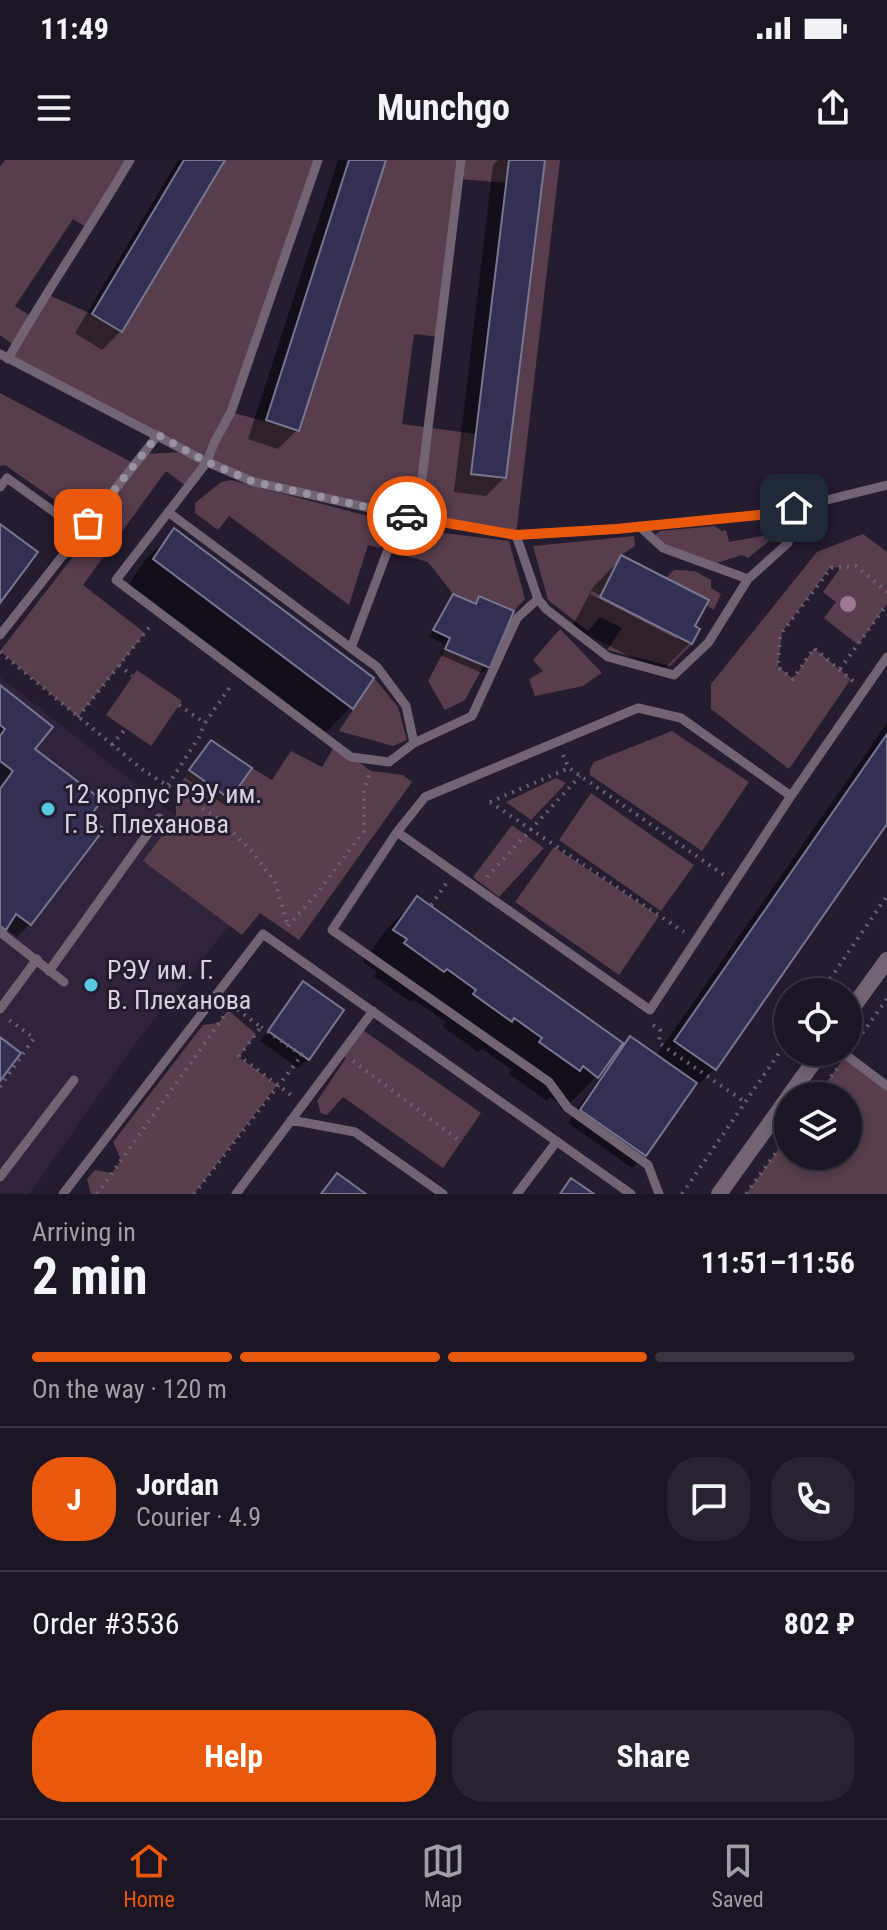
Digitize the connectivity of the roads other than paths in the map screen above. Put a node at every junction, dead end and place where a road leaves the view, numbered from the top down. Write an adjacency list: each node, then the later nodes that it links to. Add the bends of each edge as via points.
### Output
1 (130, 160): 4 (lane)
2 (318, 160): 6 (lane, via 231,412)
3 (461, 160): 12 (lane)
4 (4, 356): 5 (lane)
5 (158, 435): 6 (lane); 14 (lane)
6 (207, 462): 10 (lane); 11 (lane, via 254,482)
7 (887, 485): 9 (lane)
8 (0, 487): 14 (lane, via 7,478)
9 (794, 508): 13 (lane); 16 (lane, via 788,543)
10 (168, 512): 19 (lane); 21 (lane, via 116,580 351,757 389,762)
11 (401, 515): 12 (lane); 19 (lane)
12 (417, 518): 15 (lane)
13 (639, 526): 15 (lane); 16 (lane, via 663,548)
14 (82, 532): 18 (lane)
15 (516, 535): 17 (lane)
16 (748, 579): 17 (lane, via 708,643 674,675 608,657)
17 (538, 599): 21 (lane, via 517,618 472,716)
18 (0, 635)
19 (351, 648): 21 (lane, via 377,667 406,706)
20 (887, 657): 22 (lane)
21 (414, 743)
22 (791, 796): 24 (lane, via 681,718 638,708 425,797); 24 (lane, via 650,1010)
23 (159, 818): 28 (lane)
24 (397, 832): 45 (lane, via 332,930 549,1082 568,1108 648,1165)
25 (0, 932): 26 (lane)
26 (37, 959): 28 (lane); 31 (lane)
27 (887, 960): 30 (street)
28 (49, 971): 29 (lane)
29 (64, 982)
30 (862, 995)
31 (0, 1011)
32 (373, 1011): 37 (lane); 38 (lane); 40 (lane, via 263,934)
33 (861, 1066): 35 (lane)
34 (74, 1080): 39 (lane)
35 (887, 1086)
36 (774, 1118): 46 (street)
37 (291, 1120): 41 (lane); 42 (lane, via 355,1132)
38 (557, 1141): 43 (lane); 44 (lane)
39 (0, 1177)
40 (63, 1194)
41 (236, 1194)
42 (443, 1194)
43 (517, 1194)
44 (631, 1194)
45 (659, 1194)
46 (719, 1194)

